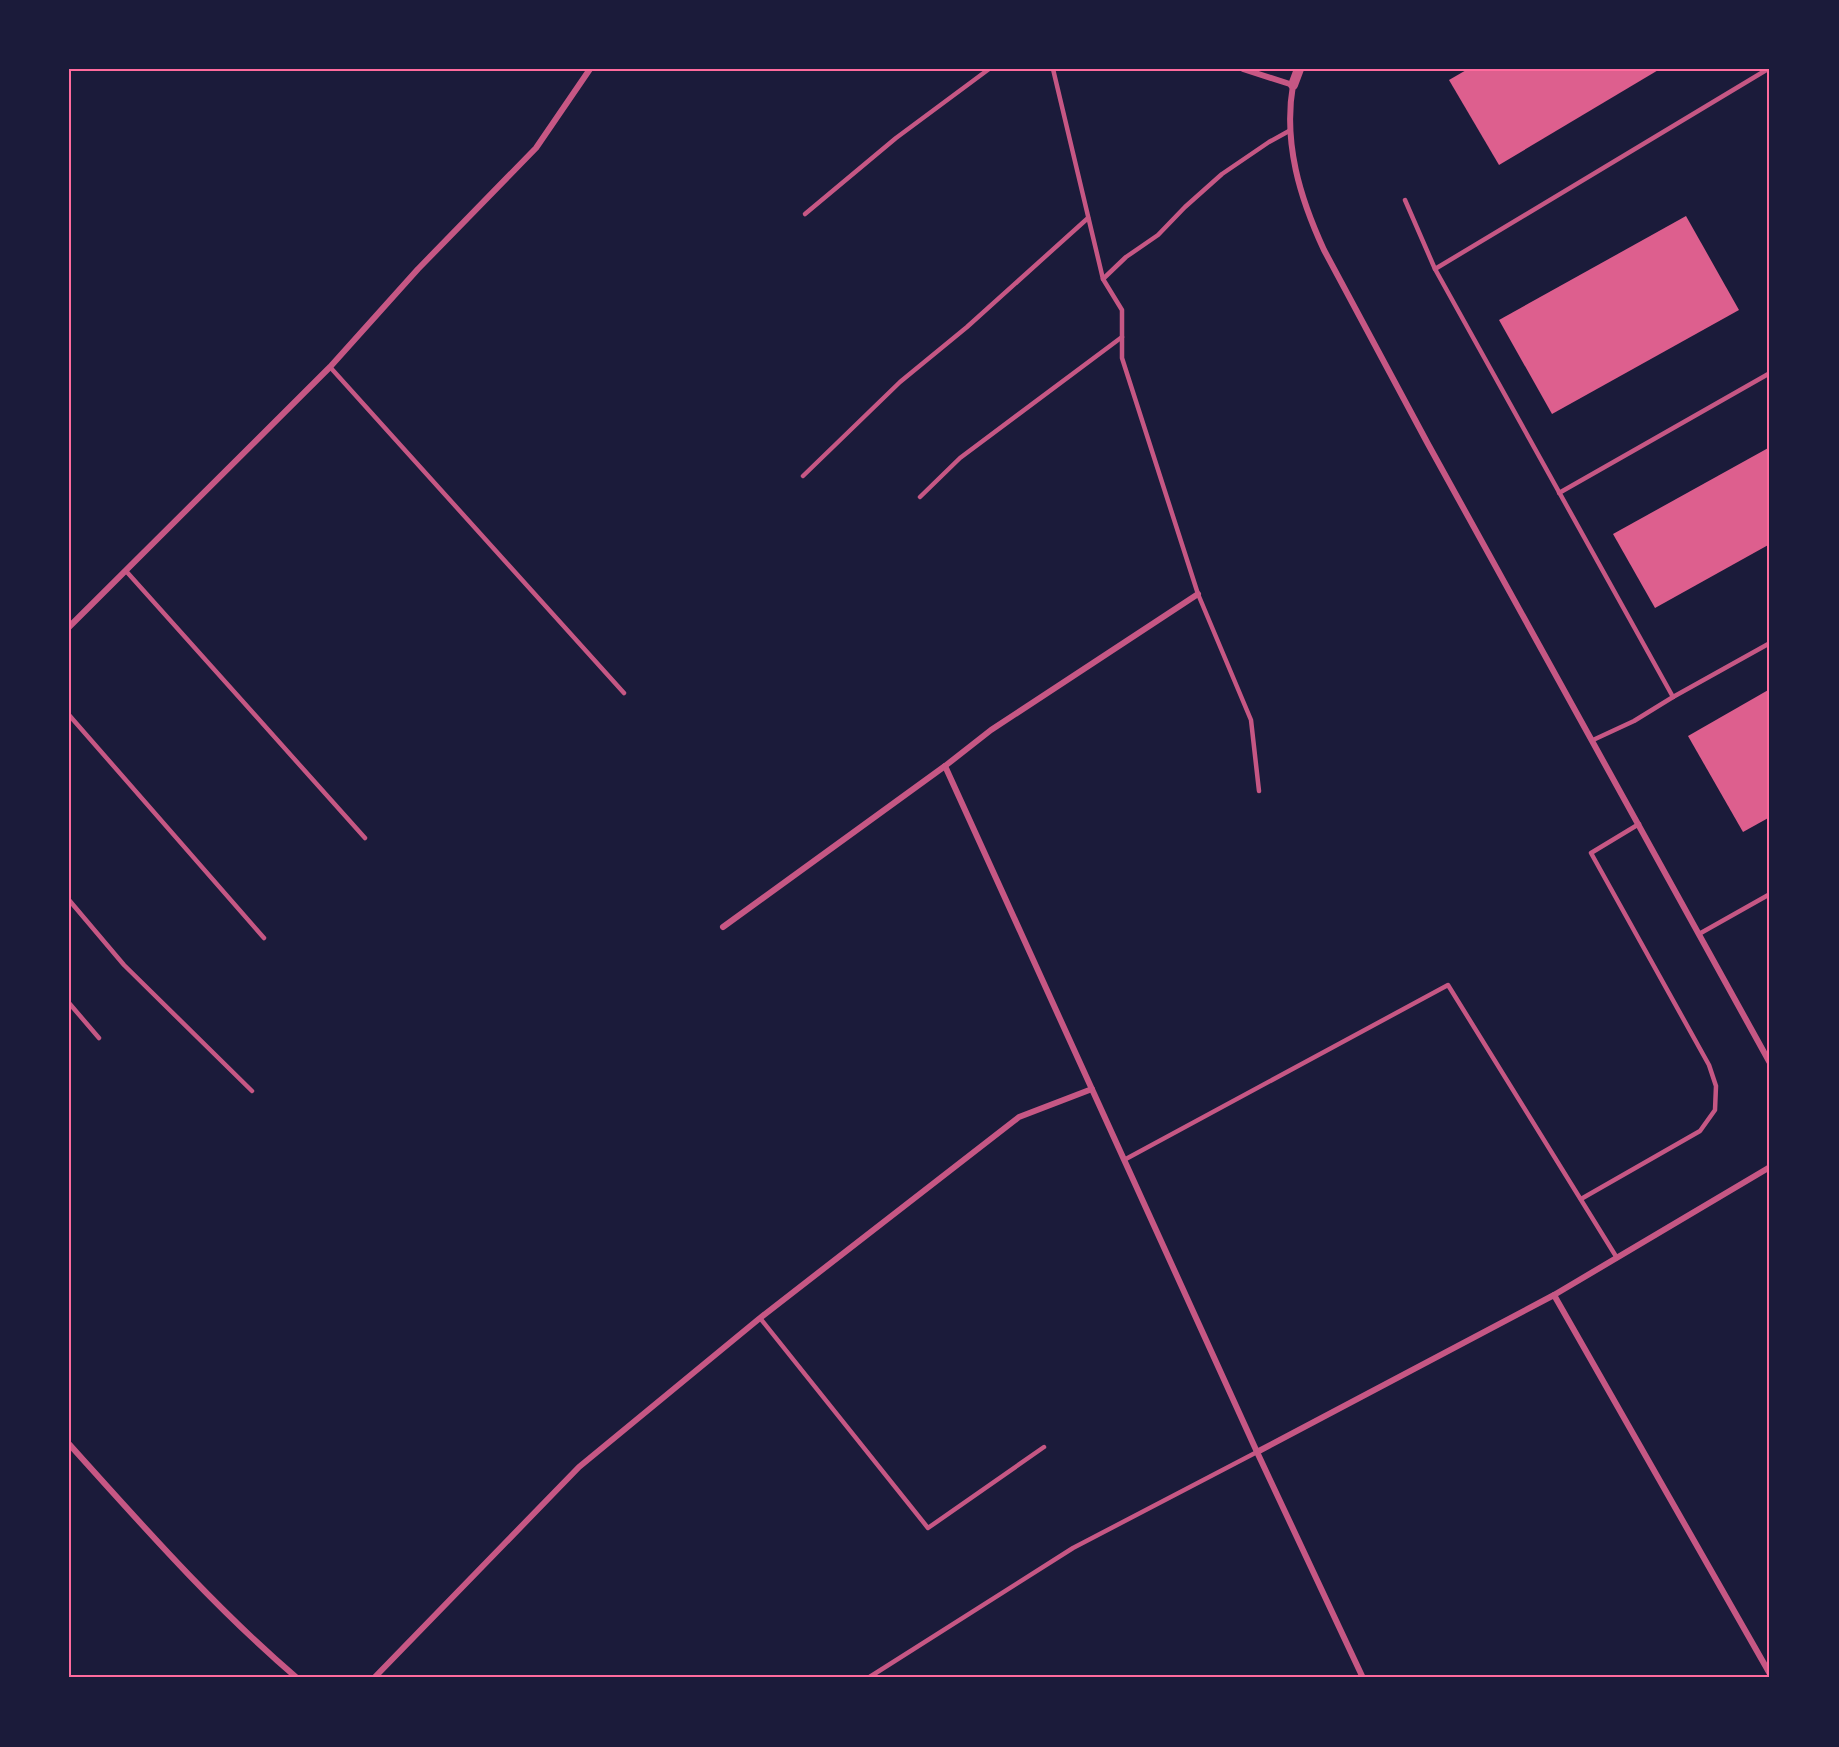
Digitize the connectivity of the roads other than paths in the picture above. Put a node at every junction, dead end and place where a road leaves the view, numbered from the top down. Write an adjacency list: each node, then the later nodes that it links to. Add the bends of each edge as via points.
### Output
1 (590, 69): 15 (street, via 536,148 418,269)
2 (989, 69): 10 (lane, via 896,138)
3 (1053, 69): 11 (lane)
4 (1243, 69): 7 (street)
5 (1299, 69): 7 (street)
6 (1768, 69): 12 (lane)
7 (1293, 85): 8 (street)
8 (1289, 131): 13 (lane, via 1222,174 1158,235); 27 (street, via 1310,221 1324,250)
9 (1405, 200): 12 (lane)
10 (805, 214)
11 (1088, 218): 13 (lane); 17 (lane, via 900,382)
12 (1436, 269): 18 (lane)
13 (1103, 279): 14 (lane, via 1122,310)
14 (1122, 337): 19 (lane, via 960,458); 21 (lane, via 1122,358)
15 (330, 367): 20 (street); 24 (lane)
16 (1770, 373): 18 (lane)
17 (803, 476)
18 (1559, 492): 25 (lane)
19 (920, 497)
20 (126, 571): 22 (street); 31 (lane)
21 (1198, 594): 28 (street, via 991,730); 29 (lane, via 1251,720)
22 (69, 627)
23 (1770, 643): 25 (lane)
24 (624, 693)
25 (1673, 697): 27 (lane)
26 (69, 715): 36 (lane)
27 (1593, 740): 30 (street)
28 (945, 766): 34 (street); 40 (street)
29 (1259, 791)
30 (1639, 824): 35 (street); 44 (lane, via 1591,853 1709,1065 1716,1086 1715,1110 1700,1131)
31 (366, 838)
32 (1770, 894): 35 (lane)
33 (69, 900): 41 (lane, via 124,965)
34 (723, 927)
35 (1699, 934): 39 (street)
36 (264, 938)
37 (69, 1003): 38 (lane)
38 (99, 1038)
39 (1770, 1064)
40 (1092, 1089): 42 (street); 47 (street, via 1019,1117)
41 (252, 1091)
42 (1125, 1160): 44 (lane, via 1449,985); 50 (street)
43 (1770, 1167): 45 (street)
44 (1581, 1199): 45 (lane)
45 (1617, 1258): 46 (street)
46 (1554, 1295): 50 (street); 51 (street)
47 (760, 1318): 49 (lane, via 928,1528); 53 (street, via 579,1467)
48 (69, 1444): 52 (street, via 171,1557)
49 (1044, 1447)
50 (1257, 1452): 54 (lane, via 1073,1548); 55 (street)
51 (1770, 1674)
52 (297, 1678)
53 (374, 1678)
54 (868, 1678)
55 (1363, 1678)

